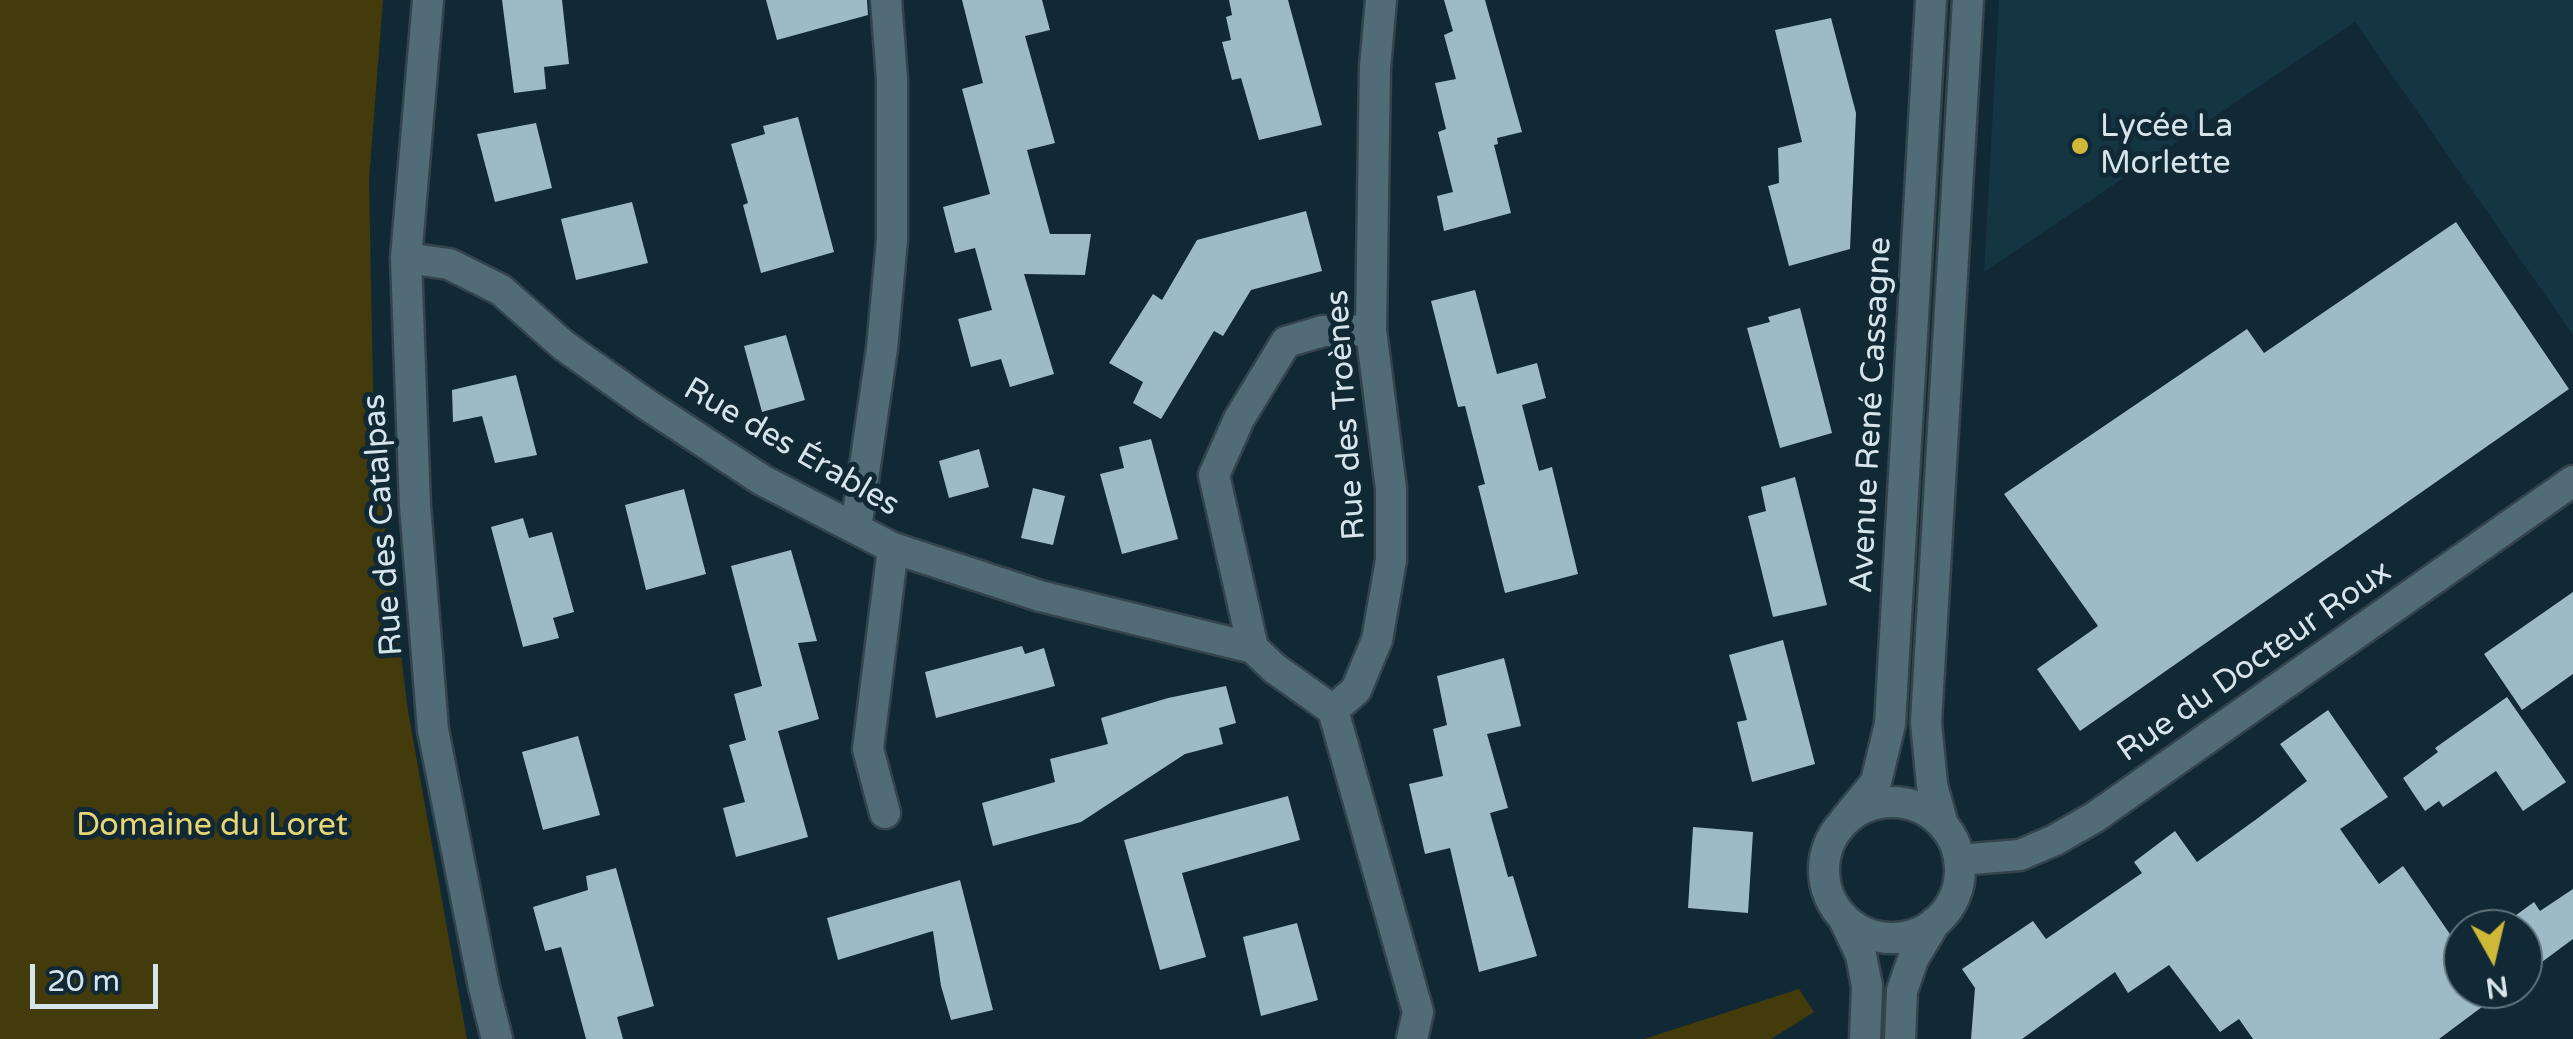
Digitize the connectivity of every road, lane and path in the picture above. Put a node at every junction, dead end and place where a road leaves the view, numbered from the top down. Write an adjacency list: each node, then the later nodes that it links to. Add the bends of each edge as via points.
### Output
1 (428, 0): 6 (street, Rue des Catalpas)
2 (886, 0): 9 (street, via 892,240)
3 (1381, 0): 7 (street, Rue des Troènes)
4 (1931, 0): 14 (street, Avenue René Cassagne, via 1890,724 1876,782)
5 (1968, 0): 15 (street, via 1926,722)
6 (406, 258): 9 (street, Rue des Érables, via 449,264 501,290 646,404 762,480); 19 (street, Rue des Catalpas, via 415,506 433,730)
7 (1371, 330): 11 (street, via 1323,331 1286,342 1238,419 1214,475); 12 (street, Rue des Troènes, via 1391,489 1391,560 1376,640 1356,690)
8 (2573, 481): 16 (street, Rue du Docteur Roux, via 2095,818 2020,854)
9 (856, 528): 10 (street, Rue des Érables)
10 (893, 548): 11 (street, Rue des Érables, via 1040,596); 13 (street, via 868,749)
11 (1253, 648): 12 (street, Rue des Érables)
12 (1334, 710): 20 (street, via 1418,1012)
13 (885, 812)
14 (1844, 821): 15 (street, via 1884,802 1906,803); 17 (street, Avenue René Cassagne, via 1824,858 1830,900)
15 (1944, 825): 16 (street)
16 (1960, 860): 18 (street, via 1956,894)
17 (1842, 917): 18 (street, via 1858,930 1898,938); 21 (street, Avenue René Cassagne, via 1861,955)
18 (1935, 922): 22 (street, via 1902,991)
19 (497, 1039)
20 (1412, 1039)
21 (1865, 1039)
22 (1900, 1039)

